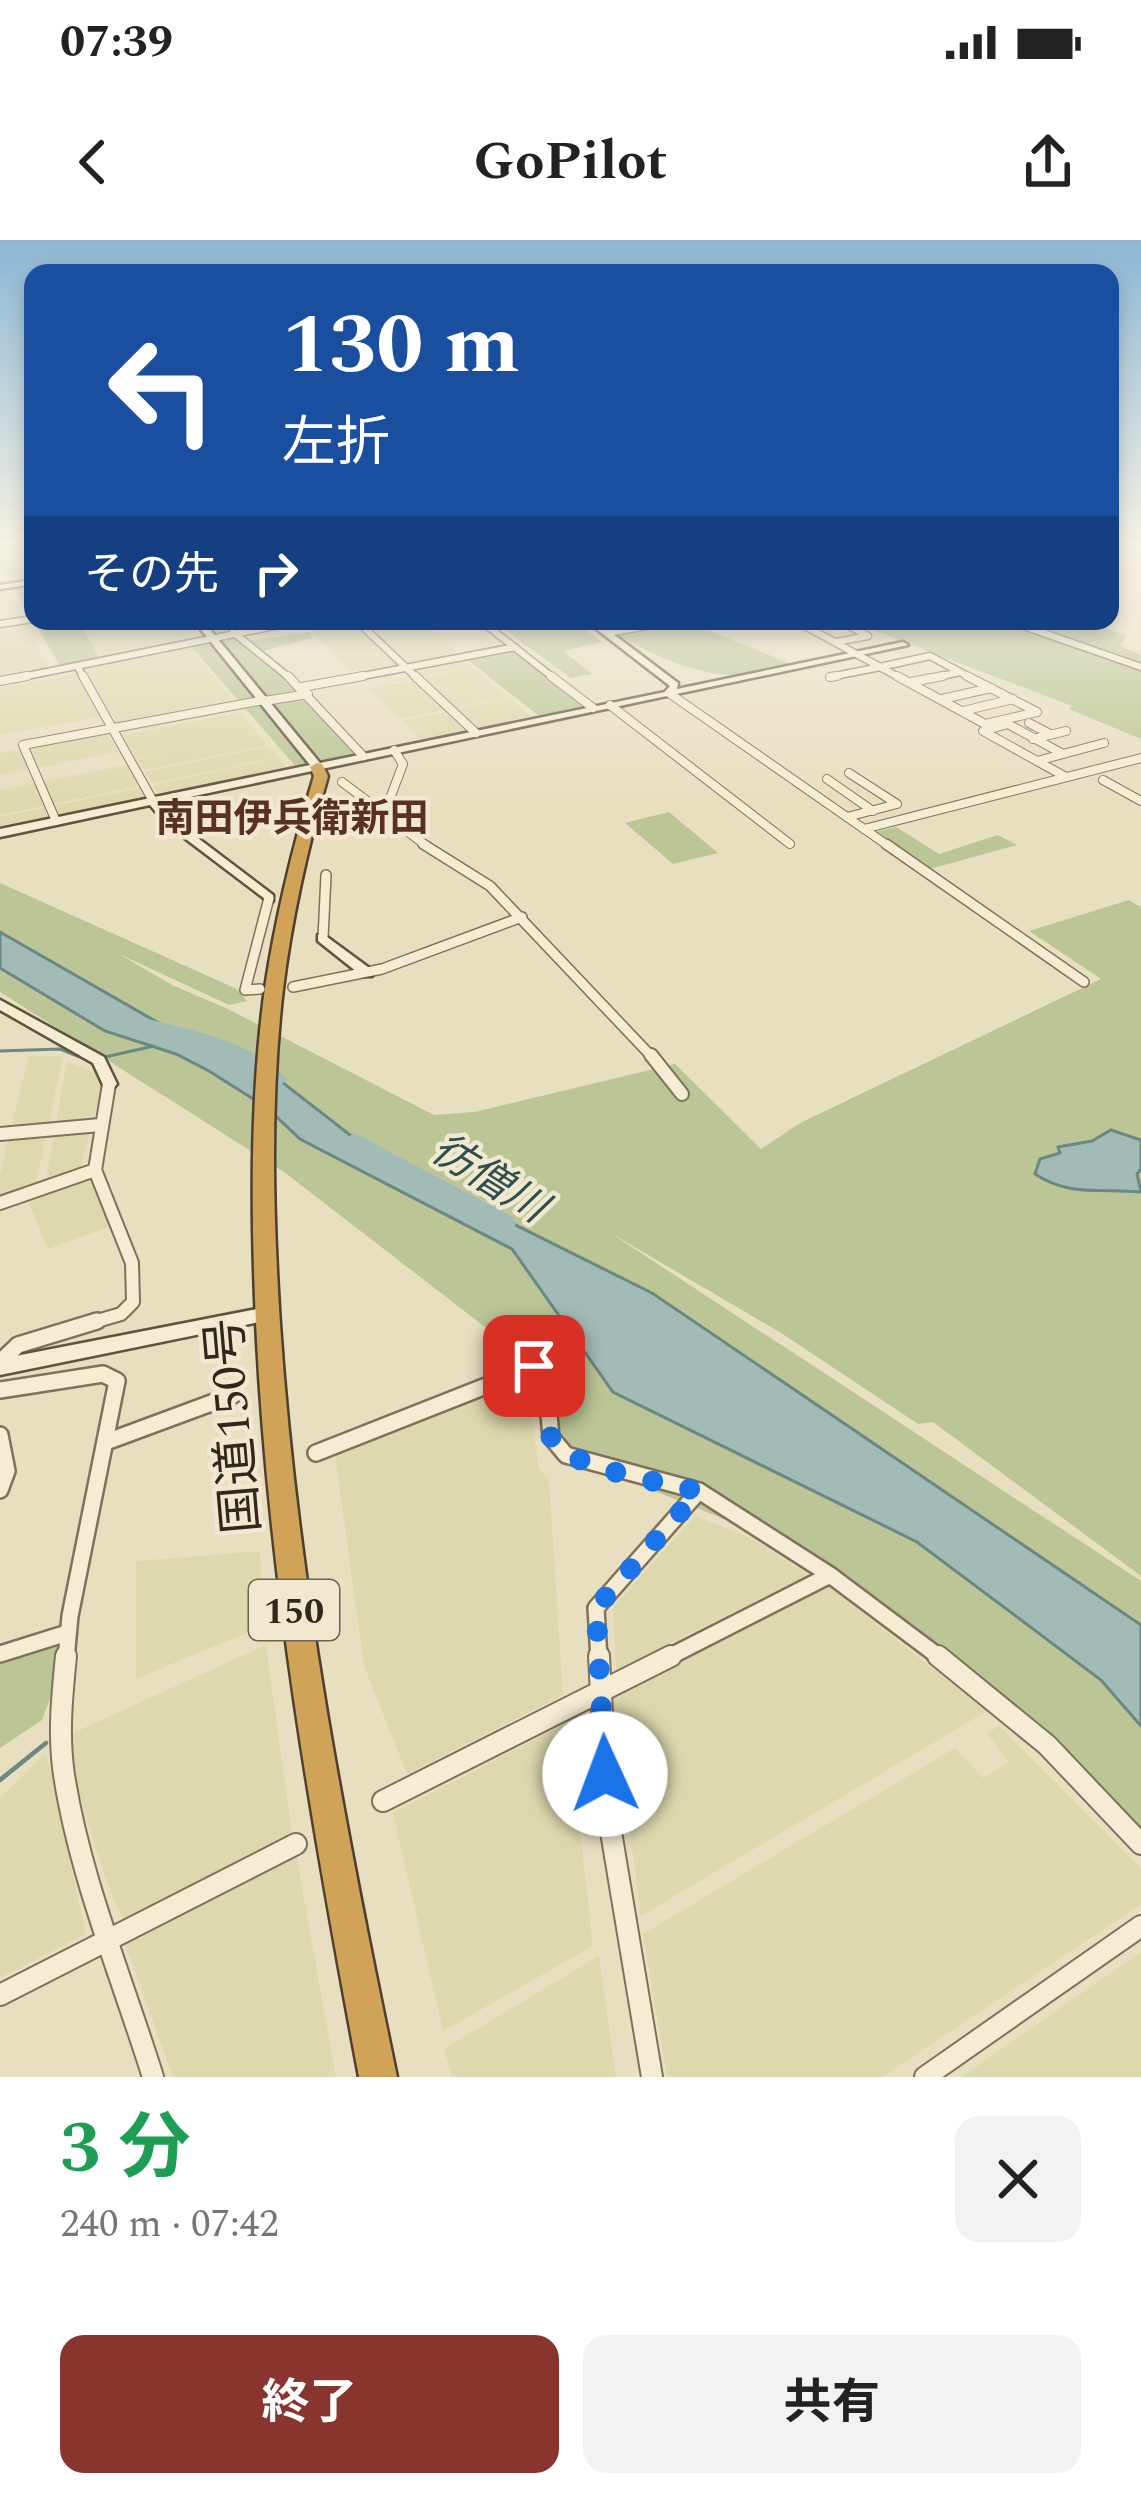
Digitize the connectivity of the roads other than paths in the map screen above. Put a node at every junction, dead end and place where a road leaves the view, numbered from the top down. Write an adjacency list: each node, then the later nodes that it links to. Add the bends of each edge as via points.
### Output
1 (205, 630): 12 (street)
2 (238, 630): 10 (street)
3 (367, 630): 19 (street)
4 (493, 630): 15 (street)
5 (604, 630): 11 (street)
6 (625, 630): 11 (street)
7 (812, 630): 13 (street)
8 (858, 630): 13 (street, via 868,635)
9 (1035, 630): 18 (street)
10 (233, 632): 12 (street); 26 (street)
11 (608, 633): 27 (street, via 675,685)
12 (210, 636): 23 (street); 30 (street)
13 (835, 643): 16 (street)
14 (903, 645): 16 (street)
15 (515, 647): 19 (street); 32 (street)
16 (856, 655): 17 (street); 27 (street)
17 (879, 667): 21 (street, via 930,656); 22 (street); 24 (street)
18 (1141, 667)
19 (407, 668): 26 (street); 36 (street)
20 (79, 669): 35 (street)
21 (960, 672): 24 (street); 25 (street)
22 (830, 677)
23 (0, 681)
24 (910, 682): 28 (street)
25 (991, 688): 28 (street); 29 (street)
26 (305, 690): 30 (street); 44 (street)
27 (670, 693): 31 (street); 57 (street)
28 (941, 699): 33 (street)
29 (1013, 699): 33 (street); 33 (street, via 1037,712 985,724)
30 (265, 700): 35 (street); 47 (street)
31 (610, 705): 32 (street); 61 (street)
32 (592, 708): 36 (street)
33 (962, 711)
34 (1028, 723): 37 (street)
35 (113, 728): 53 (street); 58 (street, via 23,745)
36 (476, 733): 42 (street)
37 (1058, 733): 38 (street); 41 (street)
38 (1035, 739): 40 (street); 40 (street, via 1009,724 982,731); 43 (street)
39 (1104, 743): 41 (street)
40 (1009, 745): 46 (street)
41 (1083, 749): 43 (street)
42 (394, 750): 44 (street); 56 (street, via 403,764)
43 (1063, 754): 46 (street)
44 (363, 756): 47 (street)
45 (1141, 758): 49 (street)
46 (1037, 761): 49 (street)
47 (317, 766): 53 (street); 77 (highway, 国道150号 / 150, via 269,1024 261,1137)
48 (849, 773): 55 (street, via 897,804)
49 (1066, 778): 59 (street)
50 (827, 779): 55 (street)
51 (1103, 780): 54 (street)
52 (342, 782): 56 (street)
53 (153, 801): 58 (street); 63 (street)
54 (1141, 801)
55 (874, 811): 57 (street)
56 (383, 817): 64 (street, via 490,886)
57 (848, 817): 59 (street)
58 (56, 821): 60 (street)
59 (864, 829): 67 (street)
60 (0, 832)
61 (790, 844)
62 (326, 875): 65 (street)
63 (269, 898): 69 (street, via 245,990)
64 (522, 917): 66 (street); 72 (street)
65 (323, 938): 66 (street)
66 (367, 973): 68 (street)
67 (1084, 982)
68 (293, 987)
69 (260, 989)
70 (0, 1004): 71 (street, via 99,1060)
71 (109, 1084): 73 (street)
72 (682, 1094)
73 (100, 1125): 74 (street); 75 (street)
74 (0, 1134)
75 (94, 1170): 76 (street); 78 (street, via 132,1263 133,1302 121,1314 18,1345)
76 (0, 1203)
77 (267, 1314): 78 (street); 97 (highway, 国道150号 / 150, via 295,1621)
78 (0, 1364)
79 (0, 1390): 82 (street, via 103,1374 117,1382)
80 (233, 1395): 82 (street)
81 (0, 1435): 84 (street, via 8,1471)
82 (106, 1442): 87 (street)
83 (316, 1453): 85 (street, via 534,1366 546,1382 551,1437 566,1455)
84 (0, 1490)
85 (699, 1491): 86 (street); 89 (street, via 596,1608)
86 (830, 1575): 89 (street); 92 (street, via 992,1696)
87 (67, 1634): 88 (street); 94 (street, via 64,1774)
88 (0, 1654)
89 (603, 1689): 90 (street); 98 (street, via 607,1808)
90 (383, 1801)
91 (296, 1844): 94 (street)
92 (1141, 1844)
93 (1141, 1926): 99 (street)
94 (109, 1939): 95 (street); 96 (street)
95 (0, 1995)
96 (153, 2077)
97 (379, 2077)
98 (652, 2077)
99 (926, 2077)

